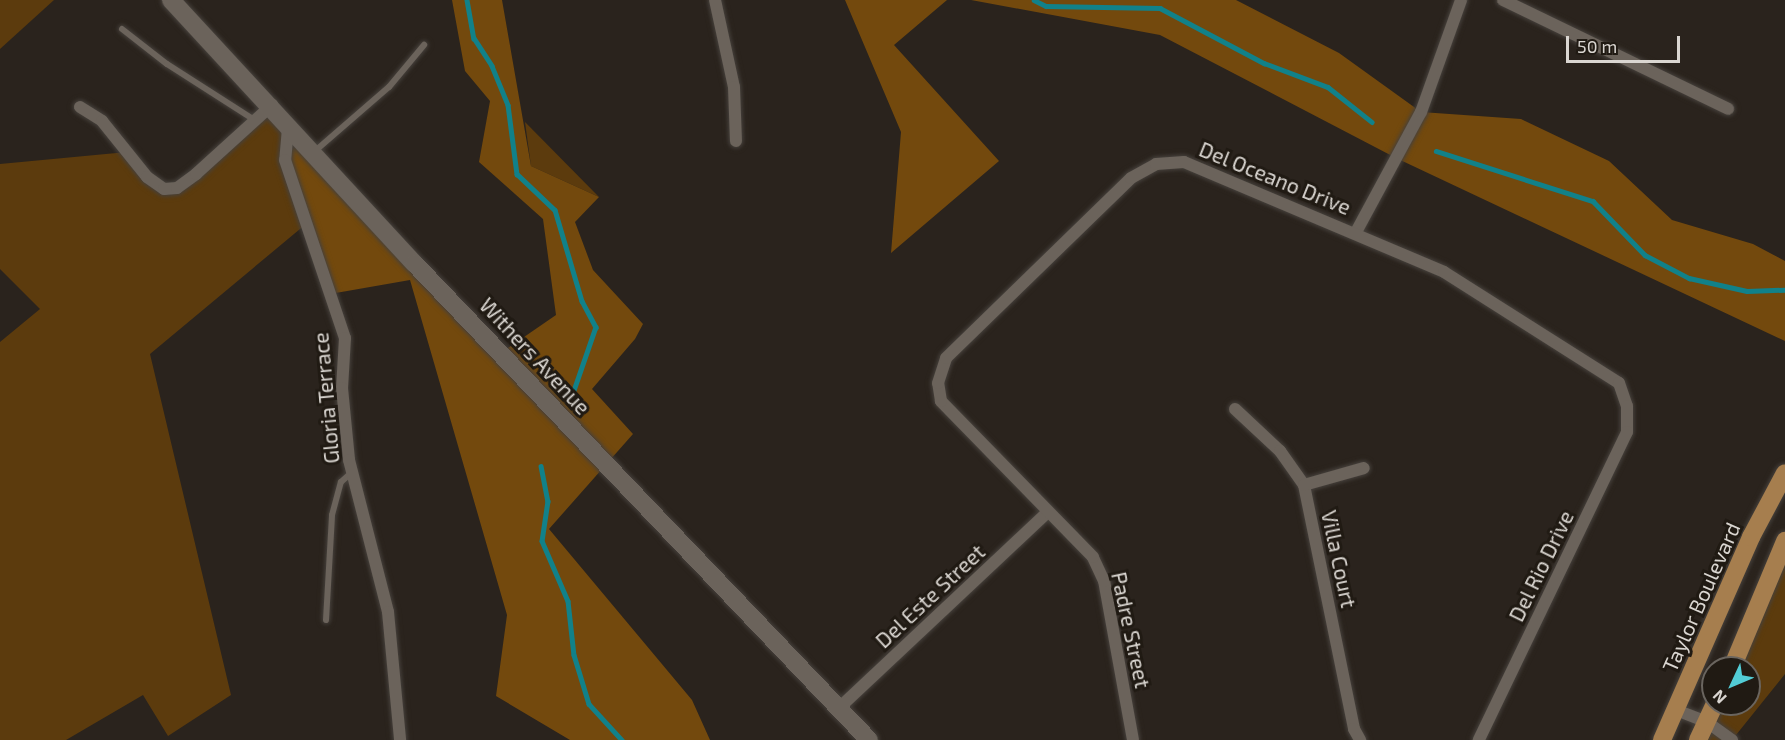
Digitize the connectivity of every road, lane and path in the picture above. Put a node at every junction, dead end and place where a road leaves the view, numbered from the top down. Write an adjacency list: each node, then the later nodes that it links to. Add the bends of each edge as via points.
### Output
1 (171, 0): 7 (street, Withers Avenue)
2 (715, 0): 12 (street, via 734,87)
3 (1461, 0): 14 (street, via 1421,112)
4 (1503, 0): 9 (street)
5 (122, 29): 10 (lane, via 167,64)
6 (424, 45): 13 (lane, via 389,87)
7 (272, 105): 10 (street); 11 (street, Withers Avenue)
8 (80, 107): 10 (street, via 102,122 147,177 164,189 177,188 196,174)
9 (1728, 109)
10 (253, 119)
11 (288, 128): 13 (street, Withers Avenue); 18 (street, Gloria Terrace, via 285,160 345,338 342,388)
12 (735, 141)
13 (312, 153): 25 (street, Withers Avenue)
14 (1356, 232): 15 (street, Del Oceano Drive, via 1444,272 1619,382); 21 (street, Del Oceano Drive, via 1184,162 1156,164 1131,178 946,358 938,383 941,401)
15 (1628, 406): 33 (street, Del Rio Drive, via 1627,432)
16 (1235, 409): 20 (street, Villa Court, via 1280,451)
17 (1364, 468): 20 (street)
18 (352, 472): 23 (lane, via 341,482 334,506); 29 (street, Gloria Terrace, via 388,612)
19 (1785, 473): 26 (main road, Taylor Boulevard, via 1751,537)
20 (1304, 485): 32 (street, Villa Court, via 1354,729)
21 (1047, 513): 25 (street, Del Este Street); 31 (street, Padre Street, via 1093,557 1104,581)
22 (1785, 541): 24 (main road)
23 (326, 620)
24 (1737, 656)
25 (840, 708): 30 (street, Withers Avenue)
26 (1676, 710): 28 (street); 34 (main road, Taylor Boulevard)
27 (1710, 716): 28 (main road)
28 (1707, 722): 35 (main road); 36 (street)
29 (400, 740)
30 (869, 740)
31 (1133, 740)
32 (1360, 740)
33 (1479, 740)
34 (1662, 740)
35 (1698, 740)
36 (1732, 740)

